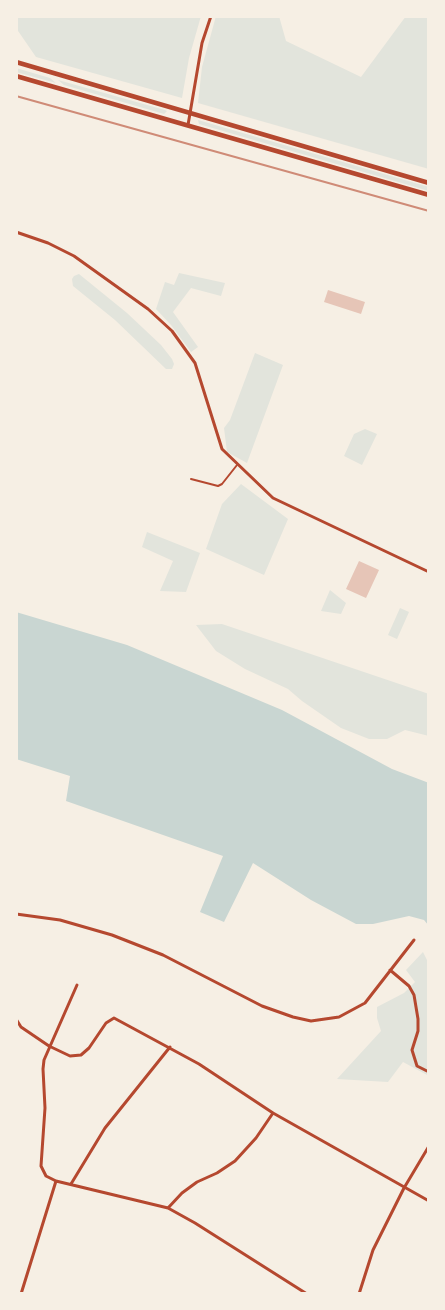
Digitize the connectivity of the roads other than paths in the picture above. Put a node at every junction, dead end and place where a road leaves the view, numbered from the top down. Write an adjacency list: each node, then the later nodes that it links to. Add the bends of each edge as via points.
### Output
1 (211, 16): 4 (street, via 202,43)
2 (16, 62): 4 (main road)
3 (16, 76): 5 (main road)
4 (190, 113): 5 (street); 6 (main road)
5 (188, 125): 7 (main road)
6 (429, 183)
7 (429, 195)
8 (16, 232): 9 (street, via 48,242 74,256 148,309 172,331 195,362 222,449)
9 (237, 465): 10 (lane, via 218,486); 11 (street, via 280,502)
10 (191, 478)
11 (429, 572)
12 (16, 914): 14 (street, via 60,920 112,935 163,955 262,1006 311,1021 339,1017 365,1003)
13 (414, 940): 14 (street)
14 (390, 970): 19 (street, via 409,986 414,995 418,1025 412,1050 417,1066)
15 (77, 985): 17 (street)
16 (16, 1019): 17 (street)
17 (49, 1046): 18 (street, via 70,1056 81,1055 106,1023 114,1018); 22 (street, via 43,1069 45,1108 41,1166 46,1176)
18 (170, 1047): 20 (street); 23 (street, via 105,1128)
19 (429, 1072)
20 (272, 1114): 24 (street); 26 (street, via 236,1161 197,1182)
21 (429, 1146): 24 (street)
22 (56, 1181): 23 (street); 27 (street)
23 (71, 1184): 26 (street)
24 (404, 1188): 25 (street); 29 (street, via 373,1250)
25 (429, 1201)
26 (168, 1208): 28 (street)
27 (21, 1294)
28 (307, 1294)
29 (359, 1294)

